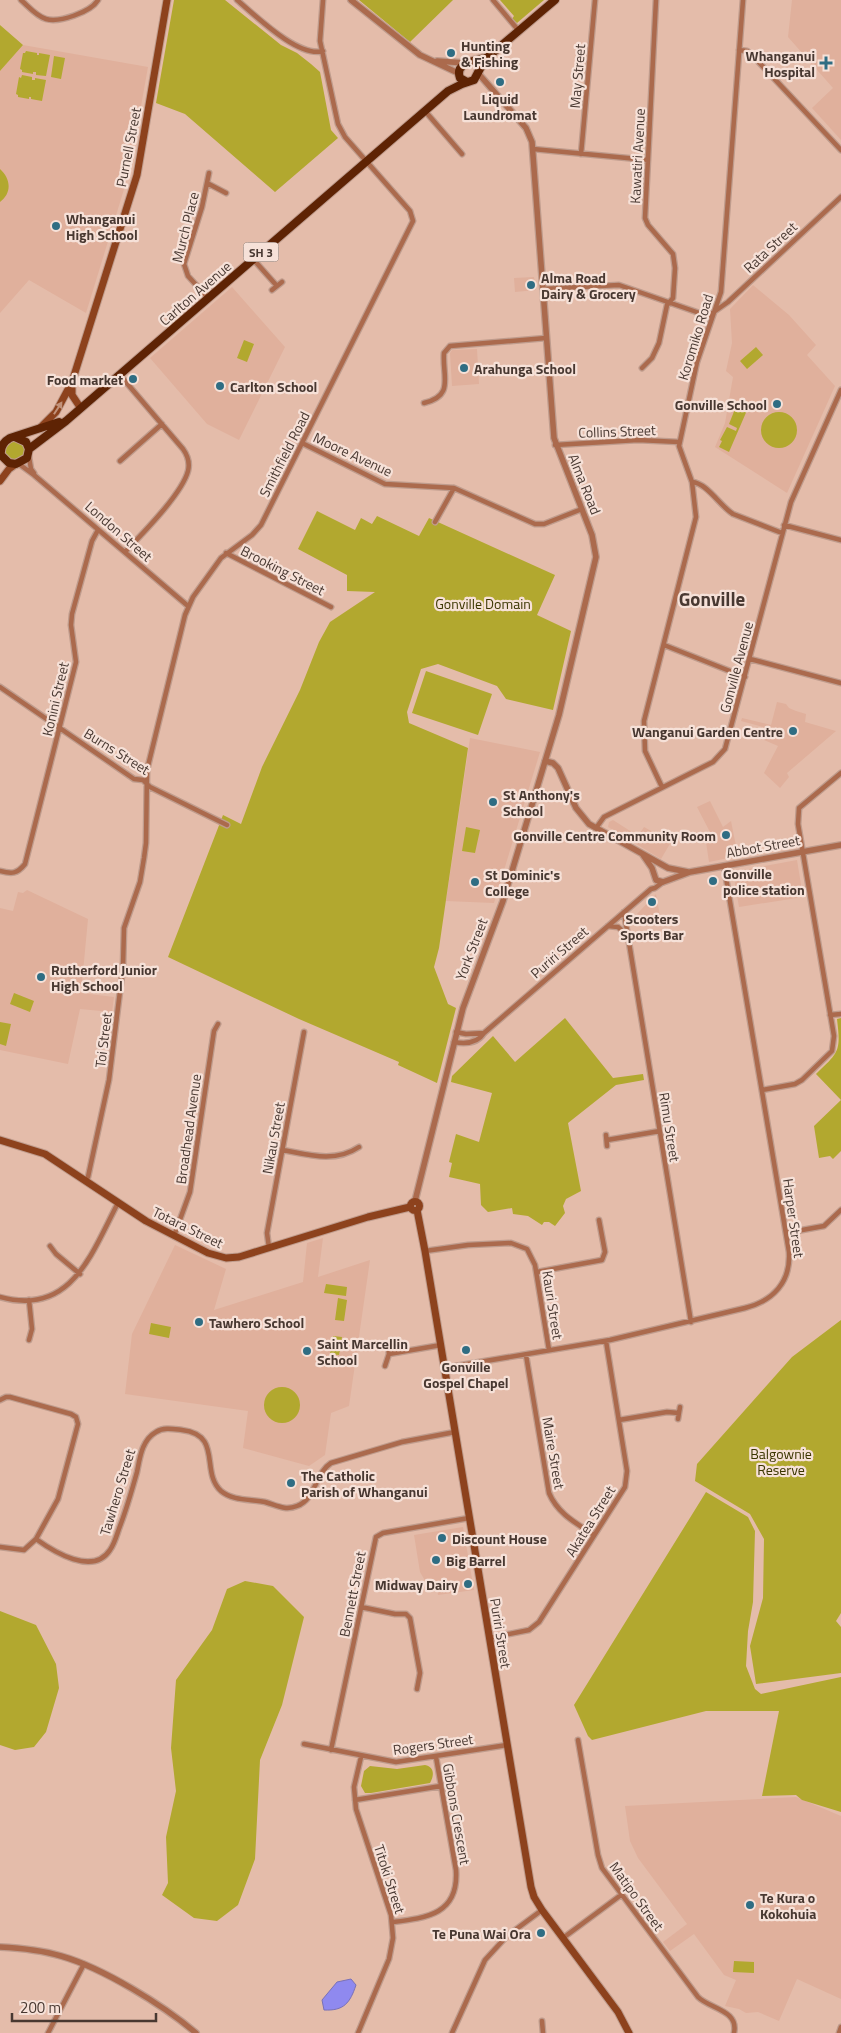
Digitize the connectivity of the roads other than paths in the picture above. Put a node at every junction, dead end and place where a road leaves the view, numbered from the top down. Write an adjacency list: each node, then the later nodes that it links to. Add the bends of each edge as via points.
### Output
1 (21, 0): 2 (street, via 42,18 52,20 86,11)
2 (98, 0)
3 (167, 0): 45 (main road, Purnell Street, via 137,175)
4 (237, 0): 14 (street, via 282,37 304,49)
5 (323, 0): 14 (street, Smithfield Road, via 320,30)
6 (351, 0): 16 (street, via 420,55)
7 (493, 0): 12 (street)
8 (555, 0): 12 (highway, SH 3)
9 (596, 0): 27 (street, May Street)
10 (656, 0): 28 (street, Kawatiri Avenue)
11 (743, 0): 13 (street, Koromiko Road)
12 (519, 31): 15 (highway, SH 3)
13 (739, 50): 25 (street, via 754,56); 41 (street, Koromiko Road, via 722,283)
14 (323, 52): 29 (street, Smithfield Road, via 338,124 345,137)
15 (489, 56): 17 (highway, SH 3); 18 (highway, SH 3)
16 (434, 61): 17 (street); 19 (street)
17 (467, 63): 18 (highway, via 475,66); 19 (highway, SH 3, via 460,67)
18 (478, 72): 20 (highway, SH 3, via 476,78); 21 (street, Alma Road)
19 (458, 74): 20 (highway); 22 (highway, Carlton Avenue / SH 3)
20 (469, 82): 21 (street); 22 (highway, Carlton Avenue / SH 3)
21 (488, 86): 24 (street, Alma Road, via 526,128)
22 (448, 91): 23 (highway, Carlton Avenue / SH 3)
23 (425, 111): 26 (street); 29 (highway, Carlton Avenue / SH 3)
24 (533, 149): 27 (street); 37 (street, Alma Road)
25 (841, 150)
26 (462, 154)
27 (581, 154): 28 (street)
28 (648, 160): 40 (street, Kawatiri Avenue, via 646,221 673,254 673,298)
29 (367, 161): 34 (highway, Carlton Avenue / SH 3); 55 (street, Smithfield Road, via 410,212 413,221)
30 (209, 173): 31 (street, Murch Place)
31 (207, 183): 32 (street, Murch Place); 39 (street, Murch Place, via 184,264 188,276)
32 (226, 193)
33 (841, 197): 41 (street, Rata Street)
34 (253, 259): 36 (street); 39 (highway, Carlton Avenue / SH 3)
35 (282, 282): 36 (street)
36 (277, 286): 38 (street)
37 (543, 289): 40 (street, via 619,285); 42 (street, Alma Road)
38 (272, 290)
39 (208, 298): 44 (highway, Carlton Avenue / SH 3)
40 (670, 302): 41 (street, via 708,316); 43 (street, Kawatiri Avenue, via 659,343 652,358)
41 (714, 313): 54 (street, Koromiko Road, via 697,362)
42 (546, 338): 47 (street, via 450,346 444,353 444,391); 56 (street, Alma Road, via 552,430)
43 (642, 368)
44 (119, 374): 48 (highway, Carlton Avenue / SH 3); 50 (street)
45 (72, 382): 48 (main road, via 72,395); 51 (main road, Purnell Street, one-way to 45, via 56,412)
46 (841, 390): 67 (street, Gonville Avenue)
47 (424, 403)
48 (80, 407): 49 (highway, Carlton Avenue / SH 3)
49 (71, 415): 51 (highway, Carlton Avenue / SH 3); 57 (highway, Carlton Avenue / SH 3)
50 (162, 424): 59 (street); 71 (street, via 186,453 188,473 166,507)
51 (38, 430): 53 (highway, Carlton Avenue / SH 3)
52 (0, 436): 53 (highway, SH 3)
53 (12, 437): 57 (highway, SH 3, via 26,442); 58 (highway, via 3,444)
54 (680, 442): 56 (street, Collins Street, via 638,440); 63 (street, Koromiko Road)
55 (302, 443): 64 (street, Moore Avenue, via 385,484); 72 (street, Smithfield Road, via 257,530)
56 (556, 445): 65 (street, Alma Road)
57 (29, 452): 60 (highway, SH 3); 61 (street)
58 (0, 454): 60 (highway, via 6,461)
59 (120, 460)
60 (18, 464): 61 (street, London Street); 62 (main road, via 9,469)
61 (34, 475): 68 (street, London Street)
62 (0, 481)
63 (692, 482): 69 (street, via 697,482 733,514); 75 (street, Koromiko Road, via 695,527)
64 (454, 488): 65 (street, Moore Avenue, via 537,525); 66 (street)
65 (582, 509): 81 (street, Alma Road, via 595,543 596,557)
66 (435, 522)
67 (784, 525): 69 (street, Gonville Avenue); 70 (street)
68 (98, 530): 71 (street, London Street); 80 (street, Konini Street, via 72,614 76,662)
69 (782, 533): 76 (street, Gonville Avenue)
70 (841, 540)
71 (125, 552): 73 (street, London Street)
72 (226, 553): 73 (street, Smithfield Road); 74 (street, Brooking Street)
73 (188, 606): 83 (street, Smithfield Road)
74 (331, 607)
75 (664, 645): 77 (street); 84 (street, Koromiko Road, via 644,721 645,750)
76 (750, 659): 77 (street, Gonville Avenue); 78 (street)
77 (745, 677): 84 (street, Gonville Avenue, via 722,754 713,762)
78 (841, 683)
79 (0, 687): 80 (street, Burns Street)
80 (60, 728): 83 (street, Burns Street, via 134,779); 92 (street, Konini Street, via 25,864 18,872)
81 (545, 761): 86 (street, via 555,765 578,812); 104 (street, York Street, via 503,901)
82 (841, 773): 88 (street, via 799,808)
83 (146, 783): 85 (street, Burns Street); 113 (street, Toi Street, via 144,858 140,882 124,928 123,967 109,1080)
84 (662, 787): 86 (street, Gonville Avenue, via 604,817)
85 (227, 825)
86 (596, 828): 89 (street)
87 (841, 845): 88 (street, Abbot Street)
88 (803, 852): 90 (street, Abbot Street); 101 (street)
89 (643, 855): 91 (street); 94 (street)
90 (724, 866): 93 (street, Abbot Street); 107 (street, Harper Street)
91 (665, 867): 93 (street, Abbot Street); 94 (street, via 657,867); 95 (street, via 670,876)
92 (0, 871)
93 (690, 872): 95 (street, Abbot Street)
94 (654, 874): 95 (street, via 658,881); 96 (street, Puriri Street)
95 (664, 882): 96 (street, Puriri Street)
96 (651, 889): 97 (street, Puriri Street)
97 (624, 912): 98 (street, Puriri Street); 99 (street, Rimu Street)
98 (608, 926): 99 (street, via 622,929); 105 (street, Puriri Street)
99 (628, 936): 108 (street, Rimu Street)
100 (841, 1014): 101 (street)
101 (830, 1016): 107 (street, via 834,1044 829,1054 795,1084)
102 (218, 1024): 119 (street, Broadhead Avenue, via 214,1031 190,1192)
103 (304, 1032): 112 (street, Nikau Street)
104 (456, 1032): 105 (street); 106 (street, Puriri Street)
105 (484, 1033): 106 (street, Puriri Street, via 475,1042)
106 (454, 1042): 115 (street, Puriri Street)
107 (762, 1090): 118 (street, Harper Street)
108 (660, 1131): 109 (street, via 607,1143); 127 (street, Rimu Street)
109 (606, 1134)
110 (0, 1140): 113 (main road, Totara Street, via 45,1154)
111 (359, 1147): 112 (street, via 350,1153 323,1158)
112 (283, 1150): 121 (street, Nikau Street, via 268,1233)
113 (85, 1181): 114 (main road, Totara Street)
114 (118, 1203): 119 (main road, Totara Street); 124 (street)
115 (414, 1206): 121 (main road, Totara Street); 122 (main road, Puriri Street)
116 (841, 1210): 118 (street, via 824,1226)
117 (600, 1220): 123 (street, via 605,1252 602,1260)
118 (786, 1233): 127 (street, Harper Street, via 790,1259 788,1272 772,1297 754,1306)
119 (174, 1236): 121 (main road, Totara Street, via 226,1258)
120 (50, 1246): 124 (street)
121 (269, 1248)
122 (425, 1251): 123 (street, Kauri Street, via 511,1243 522,1246 530,1254); 131 (main road, Puriri Street)
123 (537, 1272): 132 (street, Kauri Street)
124 (80, 1274): 126 (street, via 62,1289)
125 (0, 1297): 126 (street)
126 (29, 1300): 128 (street, via 32,1329)
127 (691, 1322): 129 (street, Harper Street)
128 (29, 1340)
129 (606, 1341): 132 (street, Harper Street); 141 (street, Akatea Street)
130 (388, 1345): 133 (street)
131 (441, 1345): 133 (street); 136 (main road, Puriri Street)
132 (549, 1350): 134 (street, Harper Street)
133 (389, 1354): 135 (street)
134 (526, 1355): 136 (street, Harper Street); 144 (street, Maire Street, via 549,1493 566,1518)
135 (385, 1366)
136 (444, 1368): 142 (main road, Puriri Street)
137 (0, 1400): 145 (street, via 10,1397 71,1414 78,1420 58,1499)
138 (680, 1407): 139 (street)
139 (679, 1413): 140 (street); 141 (street)
140 (678, 1419)
141 (619, 1420): 144 (street, Akatea Street, via 626,1481 622,1493)
142 (455, 1432): 143 (main road, Puriri Street); 145 (street, Tawhero Street, via 402,1442 331,1463 304,1502 288,1509 221,1491 214,1481 209,1451 203,1439 188,1430 163,1429 155,1432 144,1444 129,1501 107,1554 94,1561 81,1562)
143 (469, 1518): 147 (street, Bennett Street, via 379,1534 373,1543); 148 (main road, Puriri Street)
144 (594, 1535): 148 (street, Akatea Street, via 539,1622 529,1630)
145 (36, 1539): 146 (street, via 24,1550)
146 (0, 1547)
147 (361, 1607): 149 (street, via 406,1614 410,1618 420,1673); 153 (street, Bennett Street)
148 (489, 1638): 152 (main road, Puriri Street)
149 (417, 1689)
150 (578, 1740): 158 (street, Matipo Street, via 600,1863)
151 (304, 1744): 153 (street, Rogers Street)
152 (507, 1745): 154 (street, Rogers Street); 159 (main road, Puriri Street, via 531,1887)
153 (331, 1750): 155 (street, Rogers Street)
154 (436, 1756): 155 (street, Rogers Street, via 396,1762); 156 (street, Gibbons Crescent)
155 (361, 1757): 157 (street, Titoki Street, via 354,1787)
156 (442, 1786): 157 (street); 160 (street, Gibbons Crescent, via 456,1870 453,1894 446,1905 432,1915)
157 (355, 1800): 160 (street, Titoki Street)
158 (622, 1895): 161 (street); 172 (street, Matipo Street, via 698,1997 733,2019)
159 (542, 1910): 161 (main road, Puriri Street); 169 (street, via 507,1936 485,1960)
160 (392, 1922): 168 (street, Titoki Street, via 391,1952)
161 (563, 1938): 171 (main road, Puriri Street, via 624,2021)
162 (0, 1947): 163 (street, via 58,1955)
163 (84, 1964): 166 (street); 167 (street, via 161,2007)
164 (542, 2021): 170 (street)
165 (841, 2027): 173 (street)
166 (48, 2033)
167 (196, 2033)
168 (358, 2033)
169 (452, 2033)
170 (544, 2033)
171 (629, 2033)
172 (734, 2033)
173 (838, 2033)

